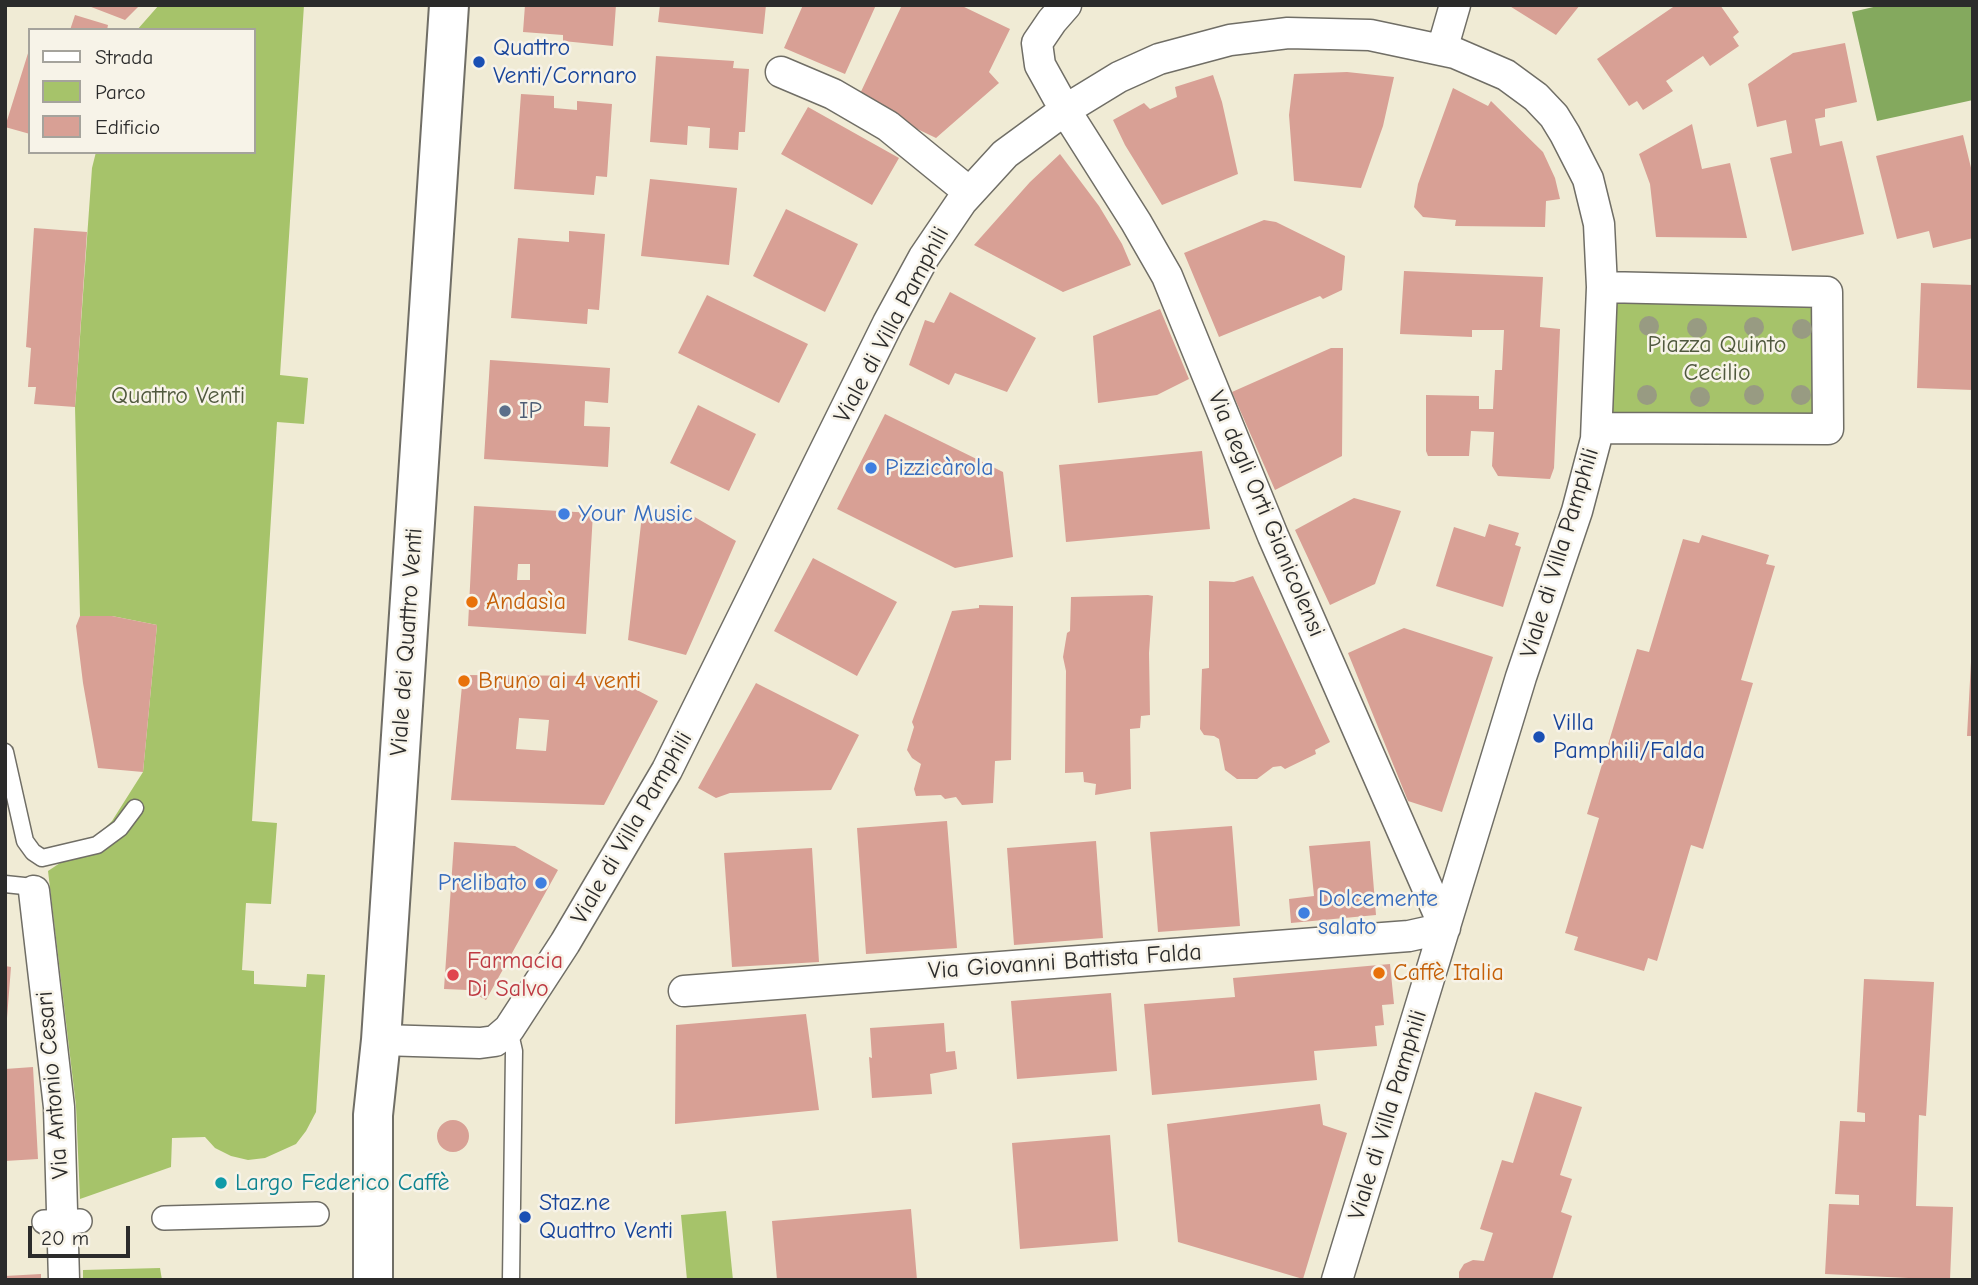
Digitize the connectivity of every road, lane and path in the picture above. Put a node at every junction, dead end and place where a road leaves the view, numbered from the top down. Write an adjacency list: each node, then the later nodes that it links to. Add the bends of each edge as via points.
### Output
1 (449, 5): 16 (street, Viale dei Quattro Venti)
2 (1066, 5): 6 (street, Via degli Orti Gianicolensi, via 1037,48 1040,65)
3 (1455, 5): 4 (street)
4 (1442, 50): 6 (street, Viale di Villa Pamphili, via 1370,35 1288,33 1230,40 1138,68); 8 (street, Viale di Villa Pamphili, via 1506,75 1554,116 1588,179 1599,224)
5 (781, 72): 7 (street, via 879,120)
6 (1065, 110): 7 (street, Viale di Villa Pamphili, via 1005,154); 13 (street, Via degli Orti Gianicolensi, via 1167,276 1273,536)
7 (969, 192): 15 (street, Viale di Villa Pamphili, via 923,257 888,323 667,770)
8 (1602, 287): 9 (street, Viale di Villa Pamphili); 9 (street, via 1827,292 1828,429)
9 (1597, 428): 13 (street, Viale di Villa Pamphili, via 1591,464)
10 (5, 752): 11 (lane, via 26,841 42,858 97,845 120,828)
11 (135, 808)
12 (19, 887): 19 (street, Via Antonio Cesari, via 59,1107)
13 (1445, 928): 14 (street, Via Giovanni Battista Falda, via 1409,936); 22 (street, Viale di Villa Pamphili)
14 (684, 991)
15 (509, 1029): 16 (street, via 495,1041 480,1043); 21 (lane, via 514,1051)
16 (381, 1040): 20 (street, Viale dei Quattro Venti, via 373,1115)
17 (317, 1214): 18 (street)
18 (163, 1218)
19 (64, 1280)
20 (373, 1280)
21 (511, 1280)
22 (1337, 1280)

